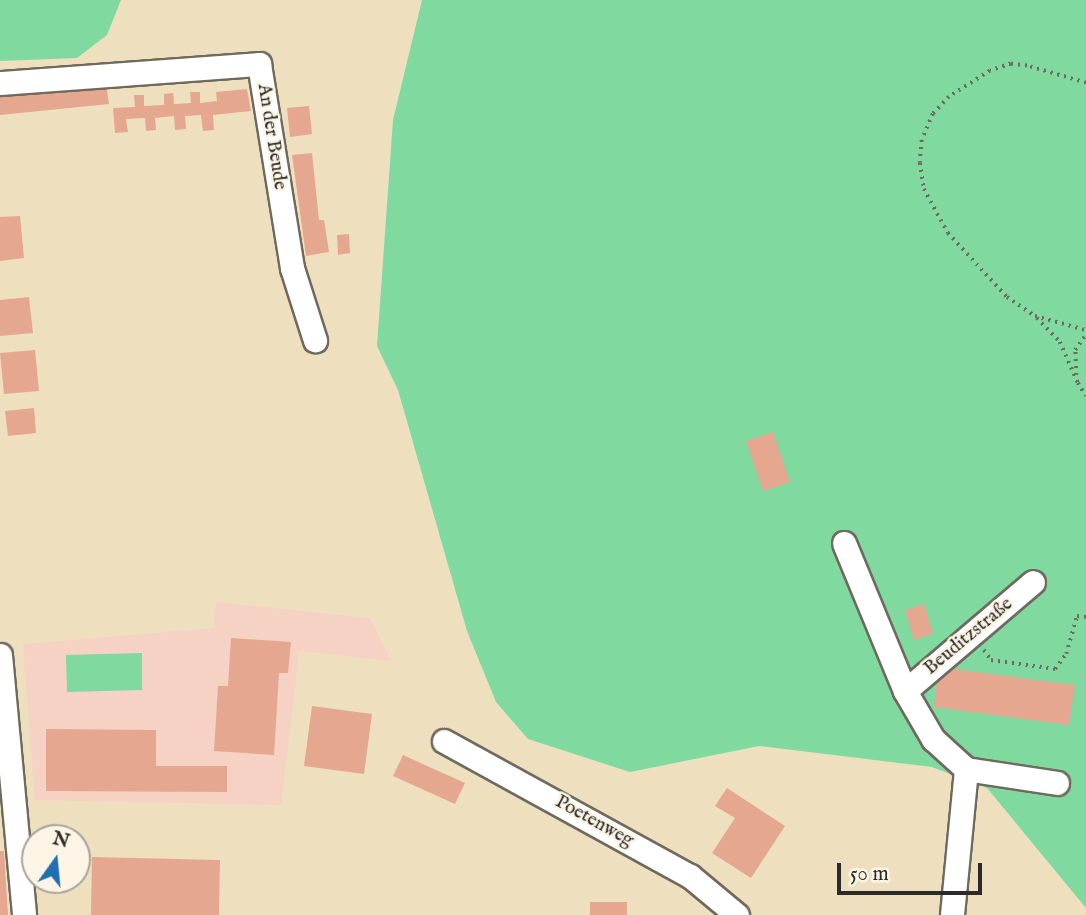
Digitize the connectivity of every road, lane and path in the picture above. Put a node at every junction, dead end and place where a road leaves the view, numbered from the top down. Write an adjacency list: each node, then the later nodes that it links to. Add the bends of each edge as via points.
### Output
1 (0, 83): 5 (street, An der Beude, via 259,64 292,268)
2 (1086, 83): 3 (path, via 1027,65 990,71 949,97 933,114 922,139 924,189 948,233 1007,297)
3 (1035, 316): 4 (path); 6 (path, via 1060,342)
4 (1086, 332): 6 (path, via 1075,350)
5 (315, 340)
6 (1078, 383): 7 (path)
7 (1086, 396)
8 (844, 543): 13 (street, Beuditzstraße)
9 (1033, 582): 11 (street, Beuditzstraße)
10 (1086, 617): 11 (path, via 1077,616 1066,654 1055,669 991,660 978,641)
11 (979, 628): 13 (street, Beuditzstraße)
12 (0, 655): 17 (street)
13 (905, 691): 15 (street, Beuditzstraße, via 933,739)
14 (444, 741): 18 (street, Poetenweg, via 690,876)
15 (965, 769): 16 (street); 19 (street)
16 (1057, 783)
17 (24, 915)
18 (737, 915)
19 (952, 915)

